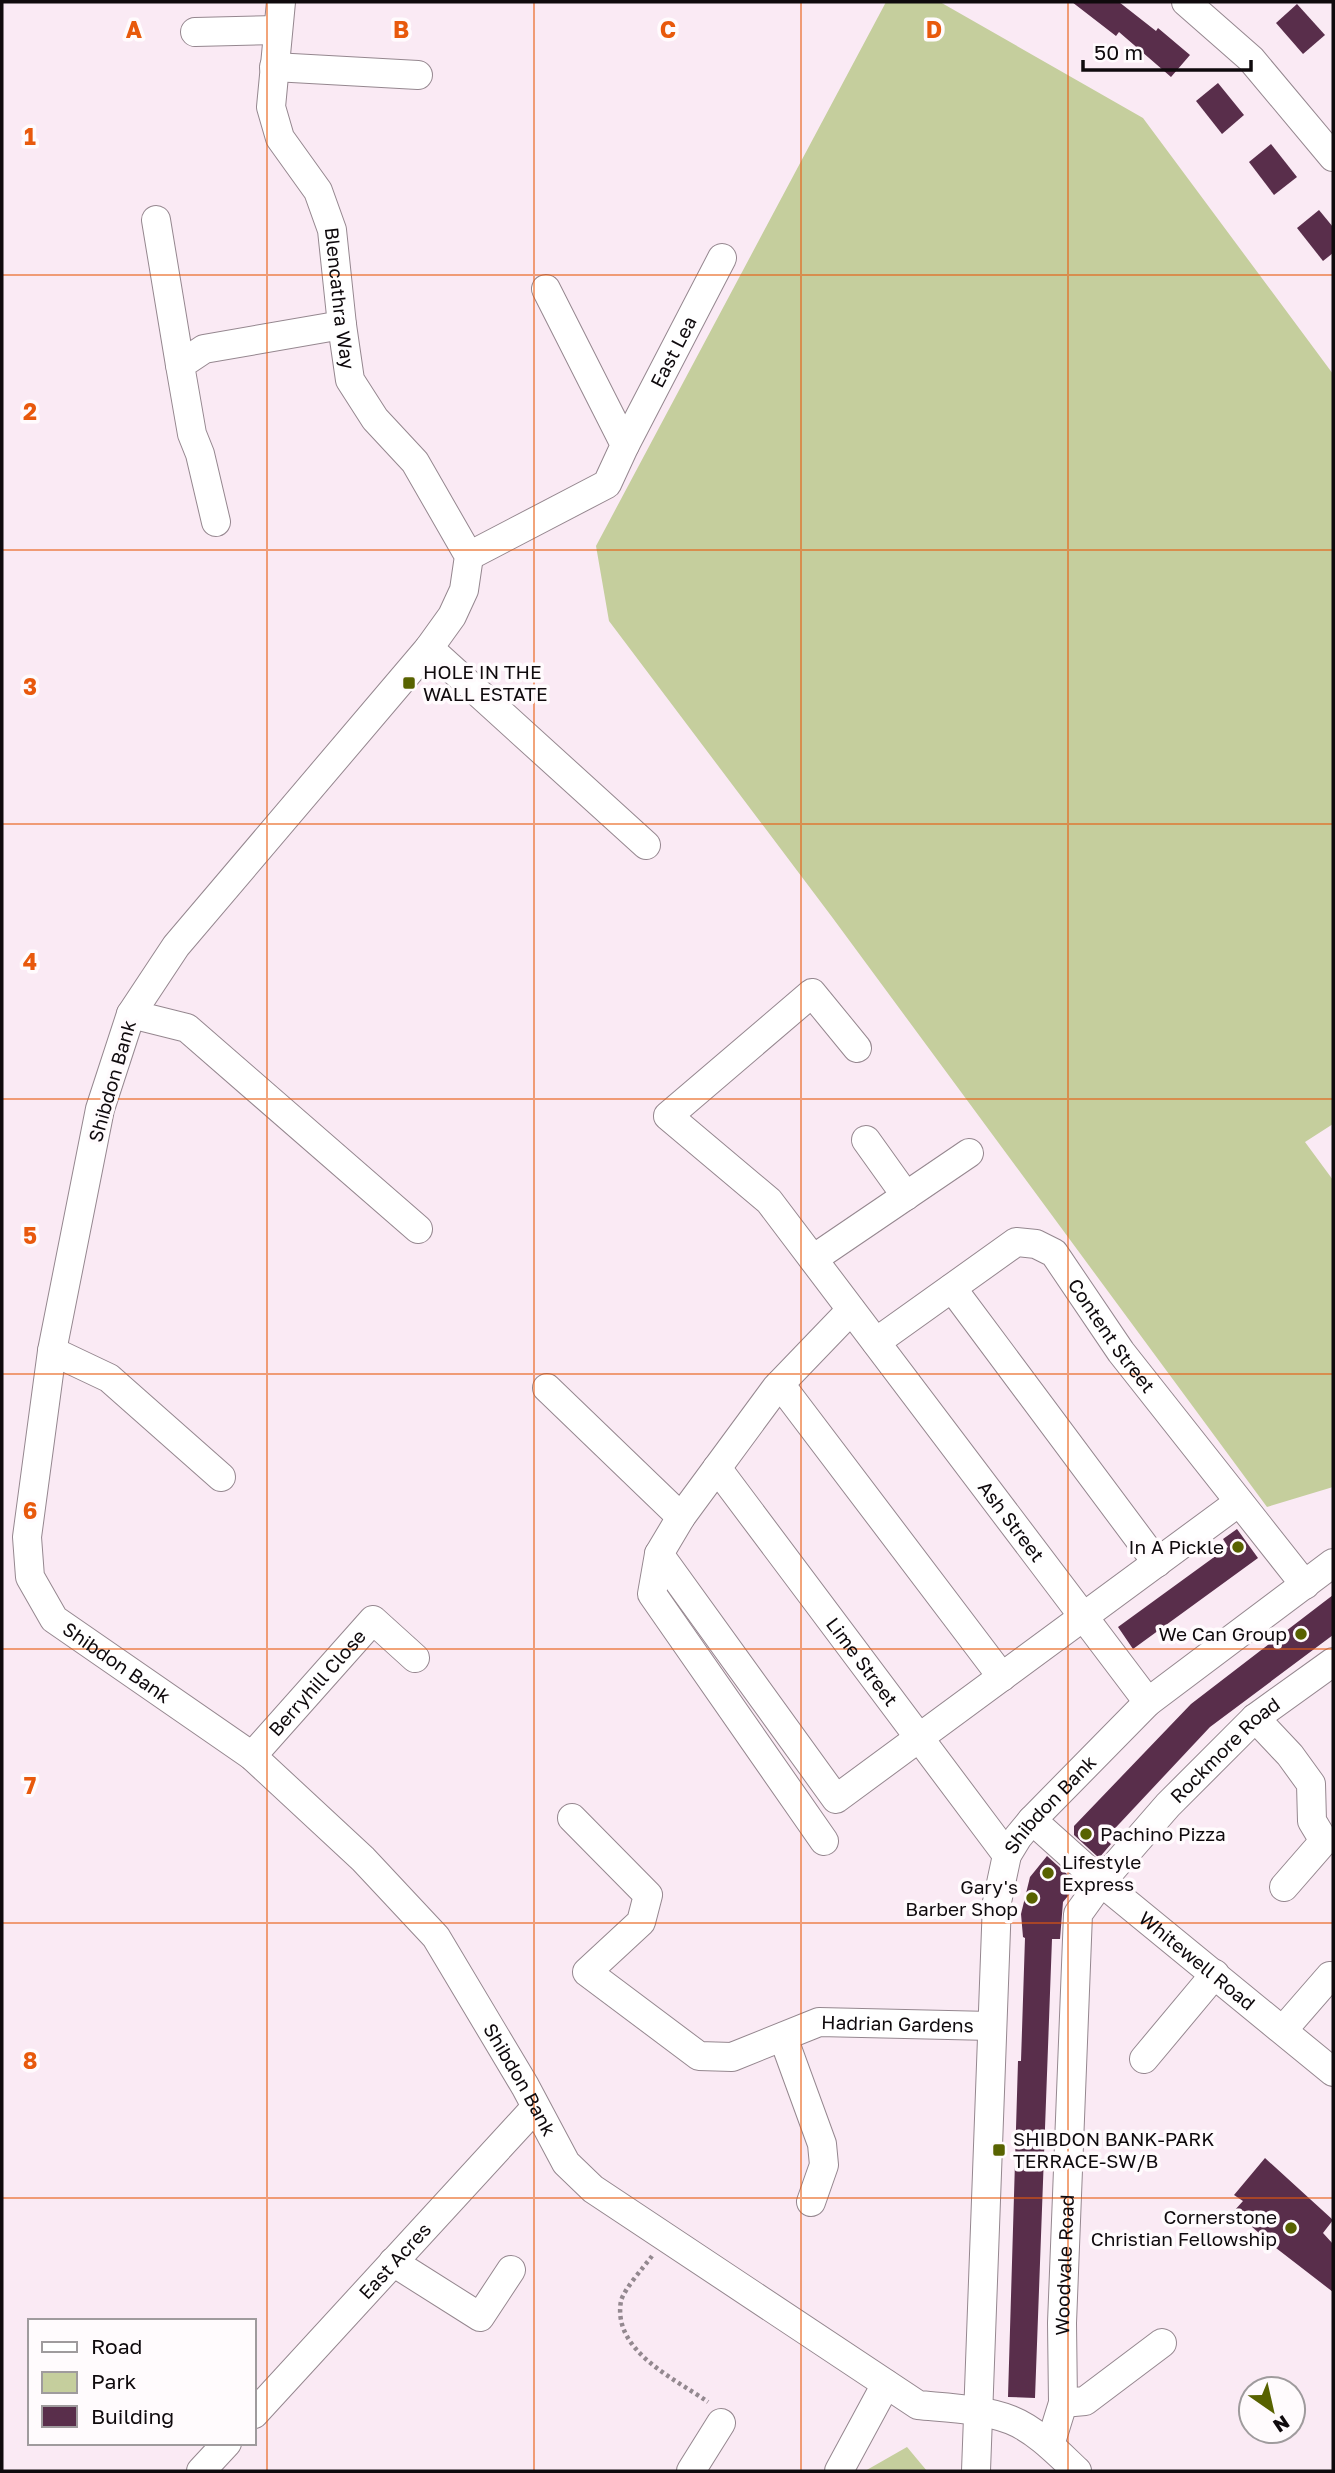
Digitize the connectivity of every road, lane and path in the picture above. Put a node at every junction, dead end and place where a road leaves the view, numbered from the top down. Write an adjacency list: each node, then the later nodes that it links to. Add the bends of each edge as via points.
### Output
1 (281, 2): 3 (street, Blencathra Way)
2 (1186, 2): 7 (street, via 1251,59)
3 (278, 30): 4 (street); 5 (street, Blencathra Way)
4 (195, 32)
5 (274, 67): 6 (street); 11 (street, Blencathra Way, via 271,107 280,138 318,191 332,230)
6 (418, 75)
7 (1333, 157)
8 (156, 220): 12 (street)
9 (722, 258): 13 (street, East Lea)
10 (546, 289): 13 (street)
11 (342, 325): 12 (street, via 204,349); 15 (street, Blencathra Way, via 350,380 375,419 415,462)
12 (180, 365): 14 (street, via 192,433)
13 (625, 445): 15 (street, East Lea, via 607,484)
14 (216, 522)
15 (469, 556): 16 (street, via 464,590)
16 (429, 648): 17 (street); 18 (street, Shibdon Bank, via 176,946)
17 (646, 845)
18 (131, 1014): 23 (street, via 187,1028); 28 (street, Shibdon Bank, via 100,1109)
19 (857, 1048): 24 (street, Ash Street, via 812,993 668,1116 769,1201)
20 (866, 1139): 22 (street)
21 (969, 1153): 22 (street)
22 (906, 1196): 24 (street)
23 (418, 1229)
24 (813, 1259): 26 (street, Ash Street)
25 (953, 1288): 27 (street, Content Street); 33 (street, Content Street, via 1016,1242 1036,1244 1054,1253 1121,1352); 36 (street)
26 (851, 1310): 27 (street, Ash Street); 29 (street)
27 (876, 1342): 39 (street, Ash Street)
28 (52, 1352): 32 (street, via 108,1378); 46 (street, Shibdon Bank, via 27,1537 30,1577 54,1619)
29 (780, 1384): 31 (street); 42 (street)
30 (547, 1388): 34 (street)
31 (717, 1468): 34 (street); 45 (street, Lime Street)
32 (221, 1477)
33 (1239, 1502): 36 (street); 38 (street, Content Street)
34 (681, 1517): 35 (street)
35 (659, 1554): 45 (street, via 836,1798); 49 (street, via 652,1594)
36 (1157, 1563): 39 (street)
37 (1333, 1563): 38 (street, Shibdon Bank)
38 (1305, 1585): 43 (street, Shibdon Bank)
39 (1083, 1617): 42 (street); 43 (street, Ash Street)
40 (415, 1658): 46 (street, Berryhill Close, via 373,1620)
41 (1333, 1662): 44 (street, Rockmore Road)
42 (1002, 1677): 45 (street)
43 (1148, 1702): 48 (street, Shibdon Bank)
44 (1255, 1718): 51 (street, Rockmore Road, via 1168,1805); 52 (street, via 1311,1784 1312,1821 1324,1840)
45 (920, 1738): 50 (street, Lime Street)
46 (252, 1756): 60 (street, Shibdon Bank, via 363,1859 436,1937)
47 (572, 1818): 57 (street, Hadrian Gardens, via 649,1895 641,1922 587,1972 699,2056 732,2057)
48 (1032, 1820): 50 (street, Shibdon Bank); 51 (street, Whitewell Road)
49 (824, 1841)
50 (1007, 1855): 55 (street, Shibdon Bank, via 997,1902)
51 (1101, 1882): 53 (street, Whitewell Road); 67 (street, Woodvale Road, via 1078,1914)
52 (1284, 1887)
53 (1215, 1974): 56 (street, Whitewell Road); 58 (street)
54 (1330, 1976): 56 (street)
55 (991, 2026): 57 (street, Hadrian Gardens, via 820,2022); 69 (street, Shibdon Bank)
56 (1283, 2030): 59 (street, Whitewell Road)
57 (783, 2037): 61 (street, via 822,2144 824,2165)
58 (1144, 2059)
59 (1333, 2072)
60 (535, 2108): 62 (street, Shibdon Bank, via 566,2163 593,2189); 63 (street, East Acres)
61 (811, 2202)
62 (664, 2238): 66 (street, Shibdon Bank); 70 (path, via 621,2299 621,2327 637,2353 727,2414)
63 (394, 2262): 64 (street, via 480,2317); 68 (street, East Acres)
64 (511, 2270)
65 (1161, 2343): 67 (street, via 1085,2401)
66 (886, 2384): 69 (street, Shibdon Bank, via 918,2404); 75 (street)
67 (1063, 2403): 72 (street, Woodvale Road)
68 (256, 2412)
69 (980, 2412): 72 (street, via 1013,2421); 76 (street, Shibdon Bank)
70 (721, 2423): 74 (street)
71 (225, 2445): 73 (street)
72 (1049, 2445): 77 (street)
73 (201, 2471)
74 (691, 2471)
75 (839, 2471)
76 (976, 2471)
77 (1077, 2471)

